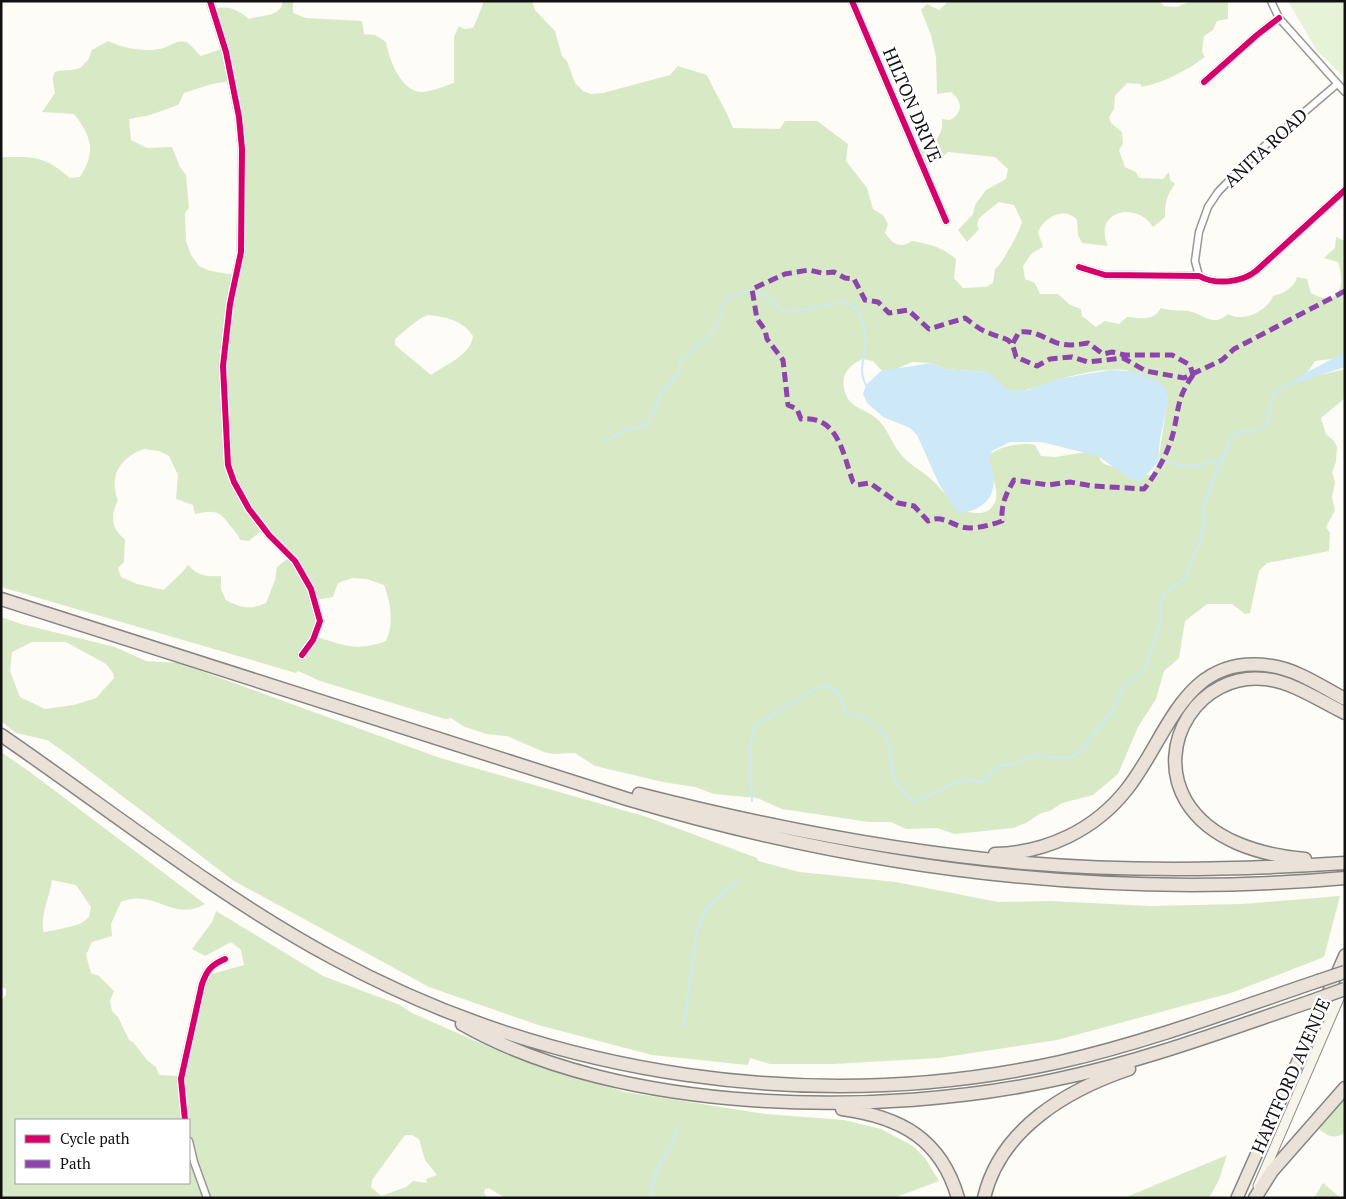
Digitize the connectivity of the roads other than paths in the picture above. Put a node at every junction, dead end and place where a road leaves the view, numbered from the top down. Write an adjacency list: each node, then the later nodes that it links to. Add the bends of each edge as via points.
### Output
1 (210, 1): 13 (street, via 226,52 242,149 240,252 223,366 228,465 249,509 295,560 311,590 320,622)
2 (852, 1): 9 (street, HILTON DRIVE)
3 (1271, 1): 4 (street)
4 (1279, 18): 5 (street); 6 (street)
5 (1204, 82)
6 (1336, 85): 7 (street); 11 (street, ANITA ROAD, via 1254,155 1218,192 1208,207 1199,232 1195,261)
7 (1345, 92)
8 (1345, 190): 11 (street, via 1250,276 1234,281)
9 (946, 221)
10 (1079, 267): 11 (street, via 1105,275)
11 (1199, 276)
12 (1, 599): 17 (highway)
13 (302, 655)
14 (1345, 699): 18 (highway, via 1273,666 1247,665 1222,671 1187,695 1127,789 1104,813 1080,830 1041,847 1005,854)
15 (1345, 713): 19 (highway, via 1278,681 1256,678 1234,681 1214,690 1192,710 1180,731 1175,761 1178,783 1187,801 1199,817 1225,837 1269,854)
16 (1, 734): 26 (highway, via 287,931 351,967)
17 (532, 767): 18 (highway, via 702,809); 20 (highway, via 627,799 723,826 820,848 918,865 1041,879 1132,884 1240,884)
18 (902, 848): 19 (highway, via 1009,862 1125,869 1241,869)
19 (1345, 862)
20 (1345, 878)
21 (1345, 955): 35 (highway, HARTFORD AVENUE)
22 (225, 959): 30 (street, via 213,964 202,984 181,1080)
23 (1345, 972): 26 (highway, bridge, via 1154,1037 1058,1062 960,1078 862,1085 755,1082 641,1068 537,1042)
24 (1345, 985): 36 (main road, HARTFORD AVENUE, via 1264,1170)
25 (1345, 989): 27 (highway, bridge)
26 (429, 1004): 29 (highway, via 495,1040 588,1072 665,1089)
27 (1233, 1028): 29 (highway, via 1129,1062 1010,1088 891,1101); 34 (highway, via 1099,1081 1054,1105 1024,1129 1008,1147)
28 (1345, 1088): 36 (highway, via 1272,1171)
29 (793, 1102): 33 (highway, via 867,1113 909,1130 928,1143 942,1159)
30 (185, 1119)
31 (190, 1145): 32 (street)
32 (207, 1198)
33 (958, 1198)
34 (984, 1198)
35 (1238, 1198)
36 (1255, 1198)

